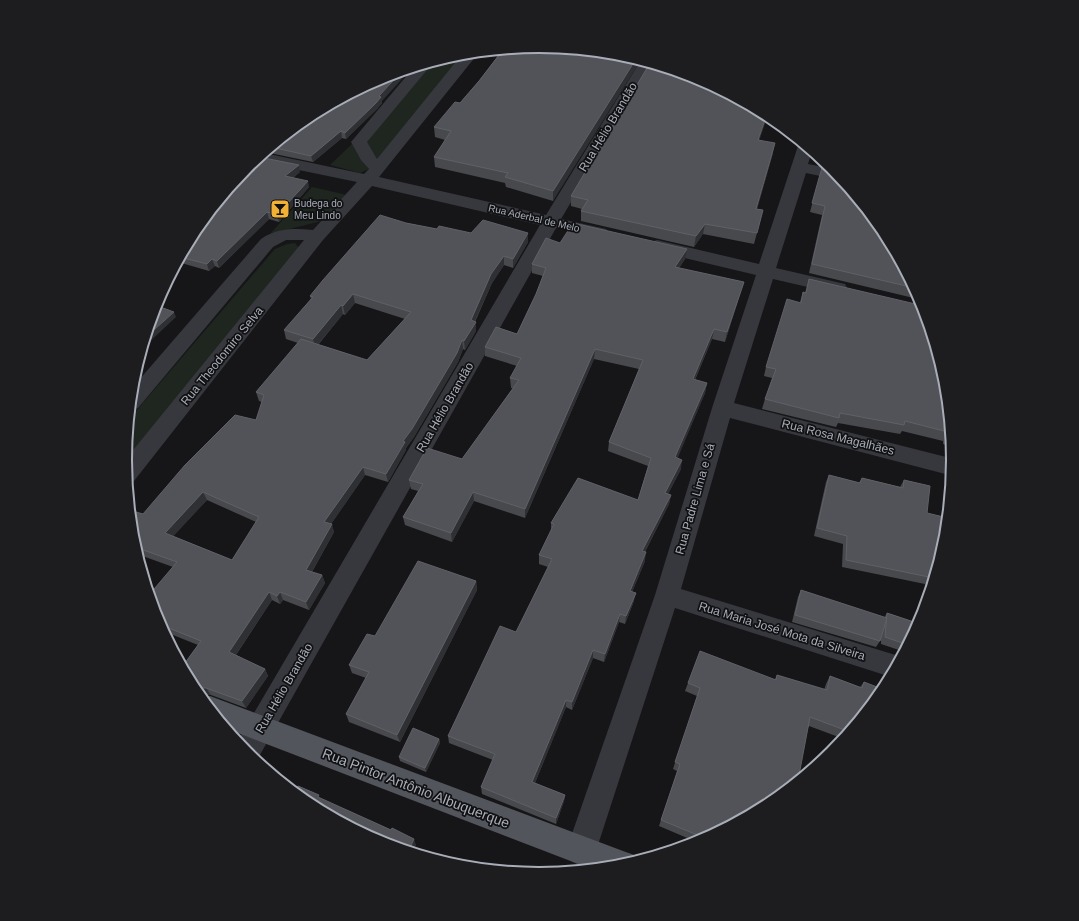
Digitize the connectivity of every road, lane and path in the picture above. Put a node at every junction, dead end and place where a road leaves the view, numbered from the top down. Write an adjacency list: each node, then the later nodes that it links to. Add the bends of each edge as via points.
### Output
1 (465, 60): 7 (street, Rua Theodomiro Selva)
2 (644, 67): 8 (street, Rua Hélio Brandão)
3 (418, 72): 7 (street, via 359,142)
4 (803, 156): 6 (street); 12 (street, Rua Padre Lima e Sá)
5 (266, 158): 7 (street, Rua Aderbal de Melo)
6 (820, 165)
7 (373, 174): 8 (street, Rua Aderbal de Melo); 9 (street, Rua Theodomiro Selva)
8 (551, 221): 10 (street, Rua Aderbal de Melo); 21 (street, Rua Hélio Brandão)
9 (317, 236): 14 (street, via 284,234 267,243); 17 (street, Rua Theodomiro Selva)
10 (613, 236)
11 (644, 243): 12 (street)
12 (767, 271): 13 (street); 15 (street, Rua Padre Lima e Sá)
13 (857, 292)
14 (137, 396)
15 (722, 408): 16 (street, Rua Rosa Magalhães); 18 (street, Rua Padre Lima e Sá)
16 (947, 465)
17 (132, 467)
18 (667, 595): 19 (street, Rua Maria José Mota da Silveira); 23 (street, Rua Padre Lima e Sá)
19 (891, 665)
20 (219, 713): 21 (main road, Rua Pintor Antônio Albuquerque)
21 (260, 729): 22 (street, Rua Hélio Brandão); 23 (main road, Rua Pintor Antônio Albuquerque)
22 (249, 747)
23 (581, 851): 24 (main road, Rua Pintor Antônio Albuquerque)
24 (611, 862)

